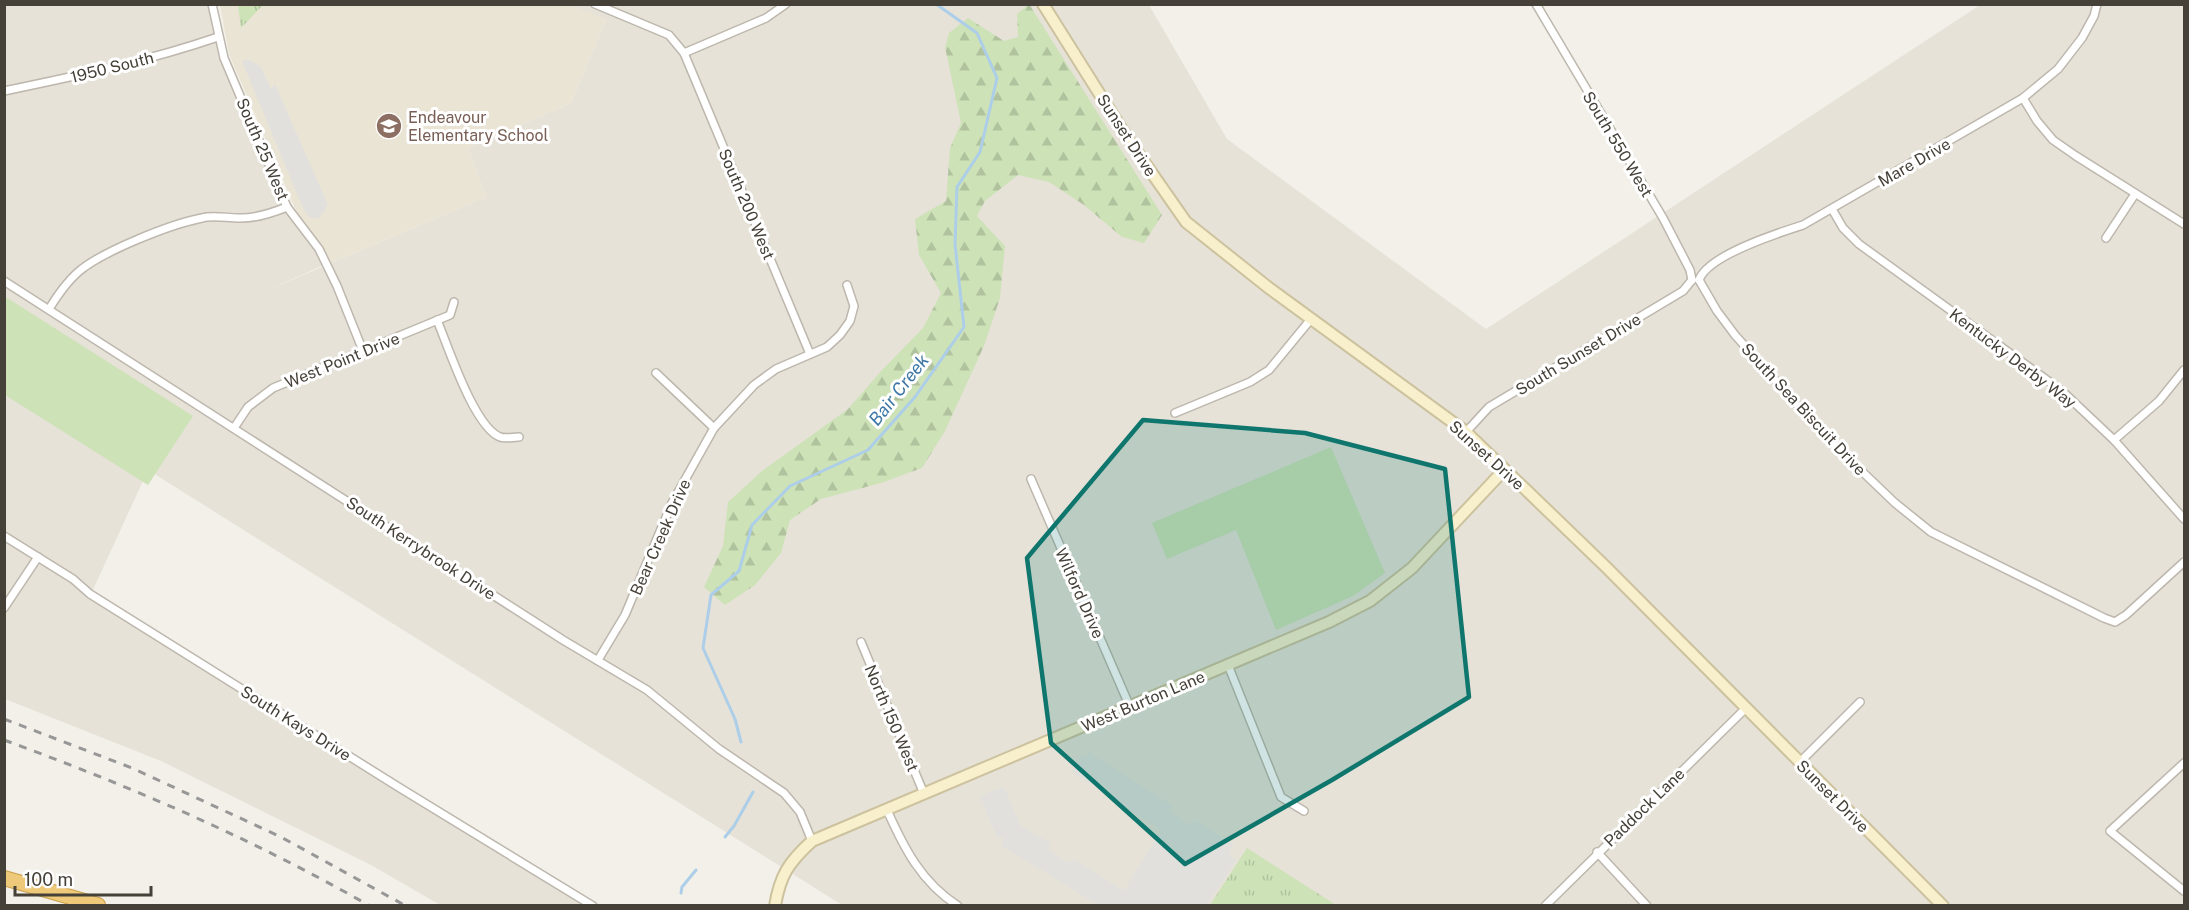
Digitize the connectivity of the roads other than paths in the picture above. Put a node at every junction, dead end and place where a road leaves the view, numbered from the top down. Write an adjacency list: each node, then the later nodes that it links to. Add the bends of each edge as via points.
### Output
1 (212, 4): 7 (street, South 25 West)
2 (595, 4): 8 (street, via 669,35)
3 (786, 4): 8 (street, via 766,18)
4 (1043, 4): 21 (main road, Sunset Drive, via 1186,222)
5 (1536, 4): 16 (street, South 550 West, via 1663,218)
6 (2097, 4): 10 (street, Mare Drive, via 2082,38 2058,69)
7 (218, 37): 9 (street, 1950 South, via 181,50); 12 (street, South 25 West)
8 (684, 53): 24 (street, South 200 West)
9 (4, 91)
10 (2023, 98): 11 (street, via 2053,140); 13 (street, Mare Drive)
11 (2135, 194): 14 (street); 15 (street)
12 (287, 207): 20 (street, via 242,219 204,217 162,230 105,255 78,272); 23 (street, South 25 West, via 319,249)
13 (1832, 209): 16 (street, Mare Drive, via 1803,225 1733,252); 32 (street, Kentucky Derby Way, via 1859,244 2062,391)
14 (2184, 224)
15 (2106, 238)
16 (1695, 280): 30 (street, South Sunset Drive, via 1683,291 1489,407); 38 (street, South Sea Biscuit Drive, via 1735,335 1822,434 1931,532 2115,622)
17 (4, 281): 20 (street, South Kerrybrook Drive)
18 (847, 285): 24 (street, Bear Creek Drive, via 854,306 850,321 827,347)
19 (454, 302): 22 (street, West Point Drive, via 450,315)
20 (49, 309): 28 (street, South Kerrybrook Drive)
21 (1311, 319): 27 (street, via 1269,370 1250,382); 30 (main road, Sunset Drive)
22 (437, 320): 23 (street, West Point Drive); 31 (street, via 485,426 501,437)
23 (363, 351): 28 (street, West Point Drive, via 273,388 248,406)
24 (810, 354): 29 (street, Bear Creek Drive, via 776,369 754,385)
25 (2184, 370): 32 (street, via 2159,401)
26 (656, 373): 29 (street)
27 (1175, 413)
28 (234, 428): 41 (street, South Kerrybrook Drive)
29 (714, 429): 41 (street, Bear Creek Drive, via 672,503 626,615)
30 (1466, 432): 33 (main road, Sunset Drive)
31 (519, 437)
32 (2114, 440): 35 (street, Kentucky Derby Way)
33 (1504, 470): 42 (main road, West Burton Lane, via 1412,568 1370,601); 45 (main road, Sunset Drive)
34 (1031, 479): 44 (street, Wilford Drive)
35 (2184, 519)
36 (4, 536): 37 (street, South Kays Drive)
37 (38, 557): 39 (street); 56 (street, South Kays Drive, via 90,594)
38 (2184, 562)
39 (4, 608)
40 (861, 642): 48 (street, North 150 West)
41 (598, 660): 51 (street, South Kerrybrook Drive, via 647,690 719,748 784,793 800,812)
42 (1228, 665): 44 (main road, West Burton Lane); 50 (street, via 1281,797)
43 (1860, 702): 46 (street)
44 (1130, 707): 48 (main road, West Burton Lane)
45 (1745, 709): 46 (main road, Sunset Drive); 52 (street, Paddock Lane)
46 (1800, 762): 61 (main road, Sunset Drive)
47 (2184, 763): 54 (street, via 2110,831)
48 (924, 794): 49 (main road, West Burton Lane)
49 (887, 810): 51 (main road, West Burton Lane); 58 (street, via 905,850 928,880)
50 (1304, 811)
51 (813, 842): 57 (main road, West Burton Lane, via 794,857 778,885)
52 (1597, 852): 59 (street, Paddock Lane); 60 (street)
53 (4, 878): 55 (highway)
54 (2184, 891)
55 (98, 905)
56 (592, 906)
57 (775, 906)
58 (958, 906)
59 (1545, 906)
60 (1647, 906)
61 (1943, 906)

